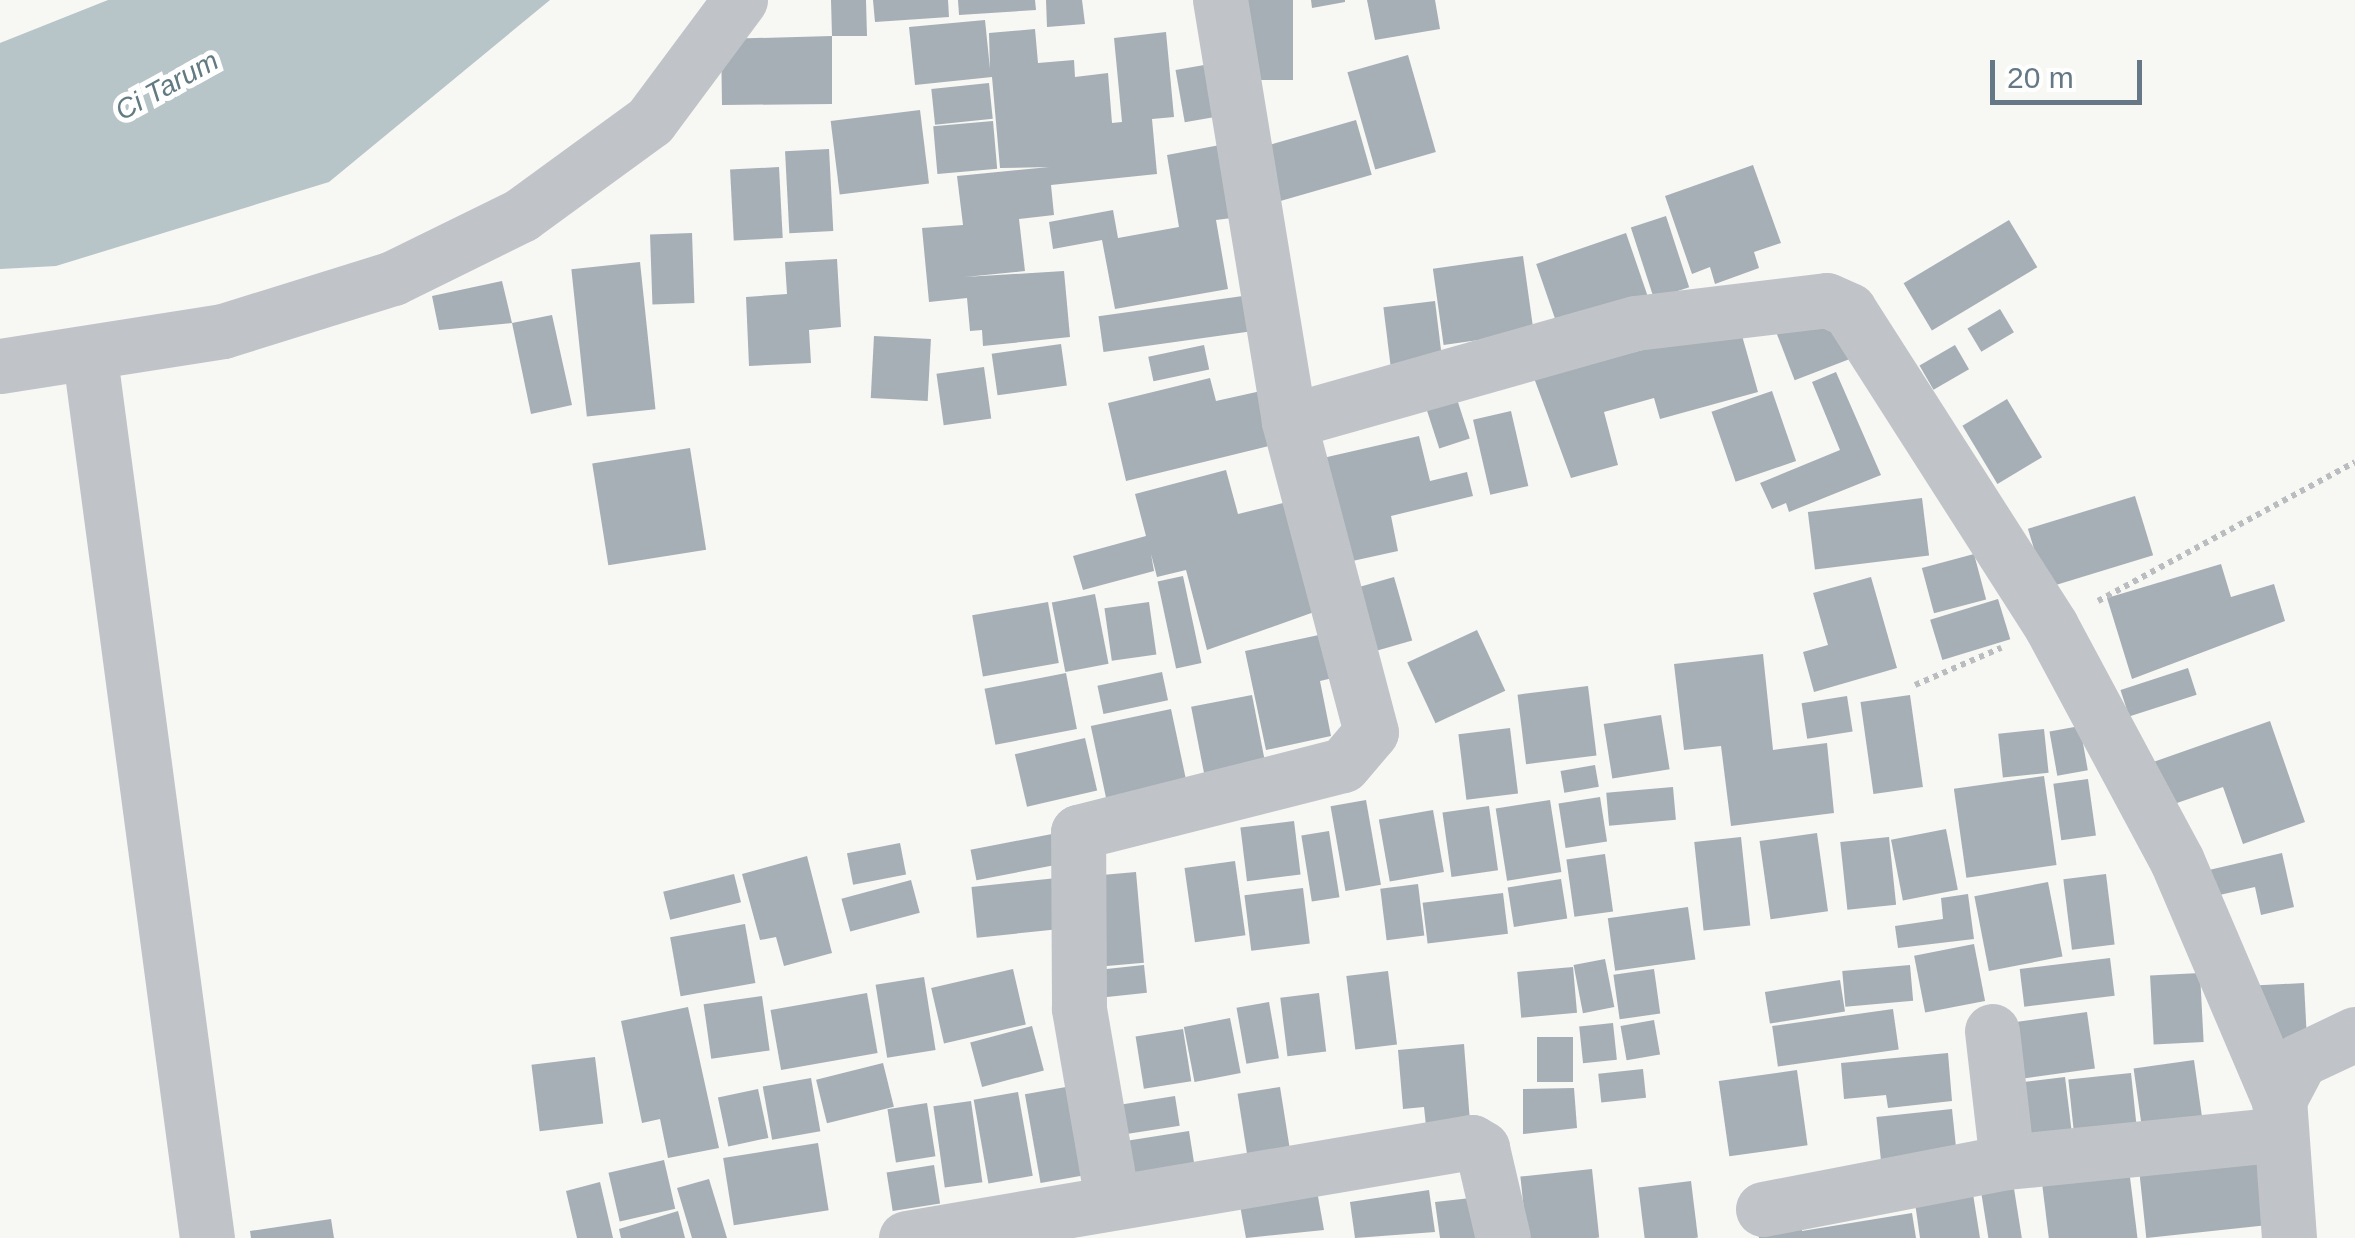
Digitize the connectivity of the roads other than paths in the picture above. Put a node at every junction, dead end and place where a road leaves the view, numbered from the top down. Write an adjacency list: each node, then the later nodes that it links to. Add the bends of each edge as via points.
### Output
1 (740, 0): 3 (street, via 650,121 520,215 393,278 222,331)
2 (1220, 0): 5 (street)
3 (90, 358): 4 (street); 12 (street)
4 (0, 366)
5 (1289, 421): 8 (street, via 1634,323 1828,300 1848,310 2051,626 2177,861); 10 (street, via 1369,742 1343,764 1078,832 1079,1008)
6 (1992, 1031): 9 (street)
7 (2355, 1034): 8 (street, via 2300,1060)
8 (2280, 1117): 9 (street); 15 (street)
9 (2007, 1162): 11 (street)
10 (1112, 1200): 13 (street); 14 (street, via 1472,1142 1482,1148)
11 (1763, 1209)
12 (207, 1238)
13 (906, 1238)
14 (1503, 1238)
15 (2289, 1238)

